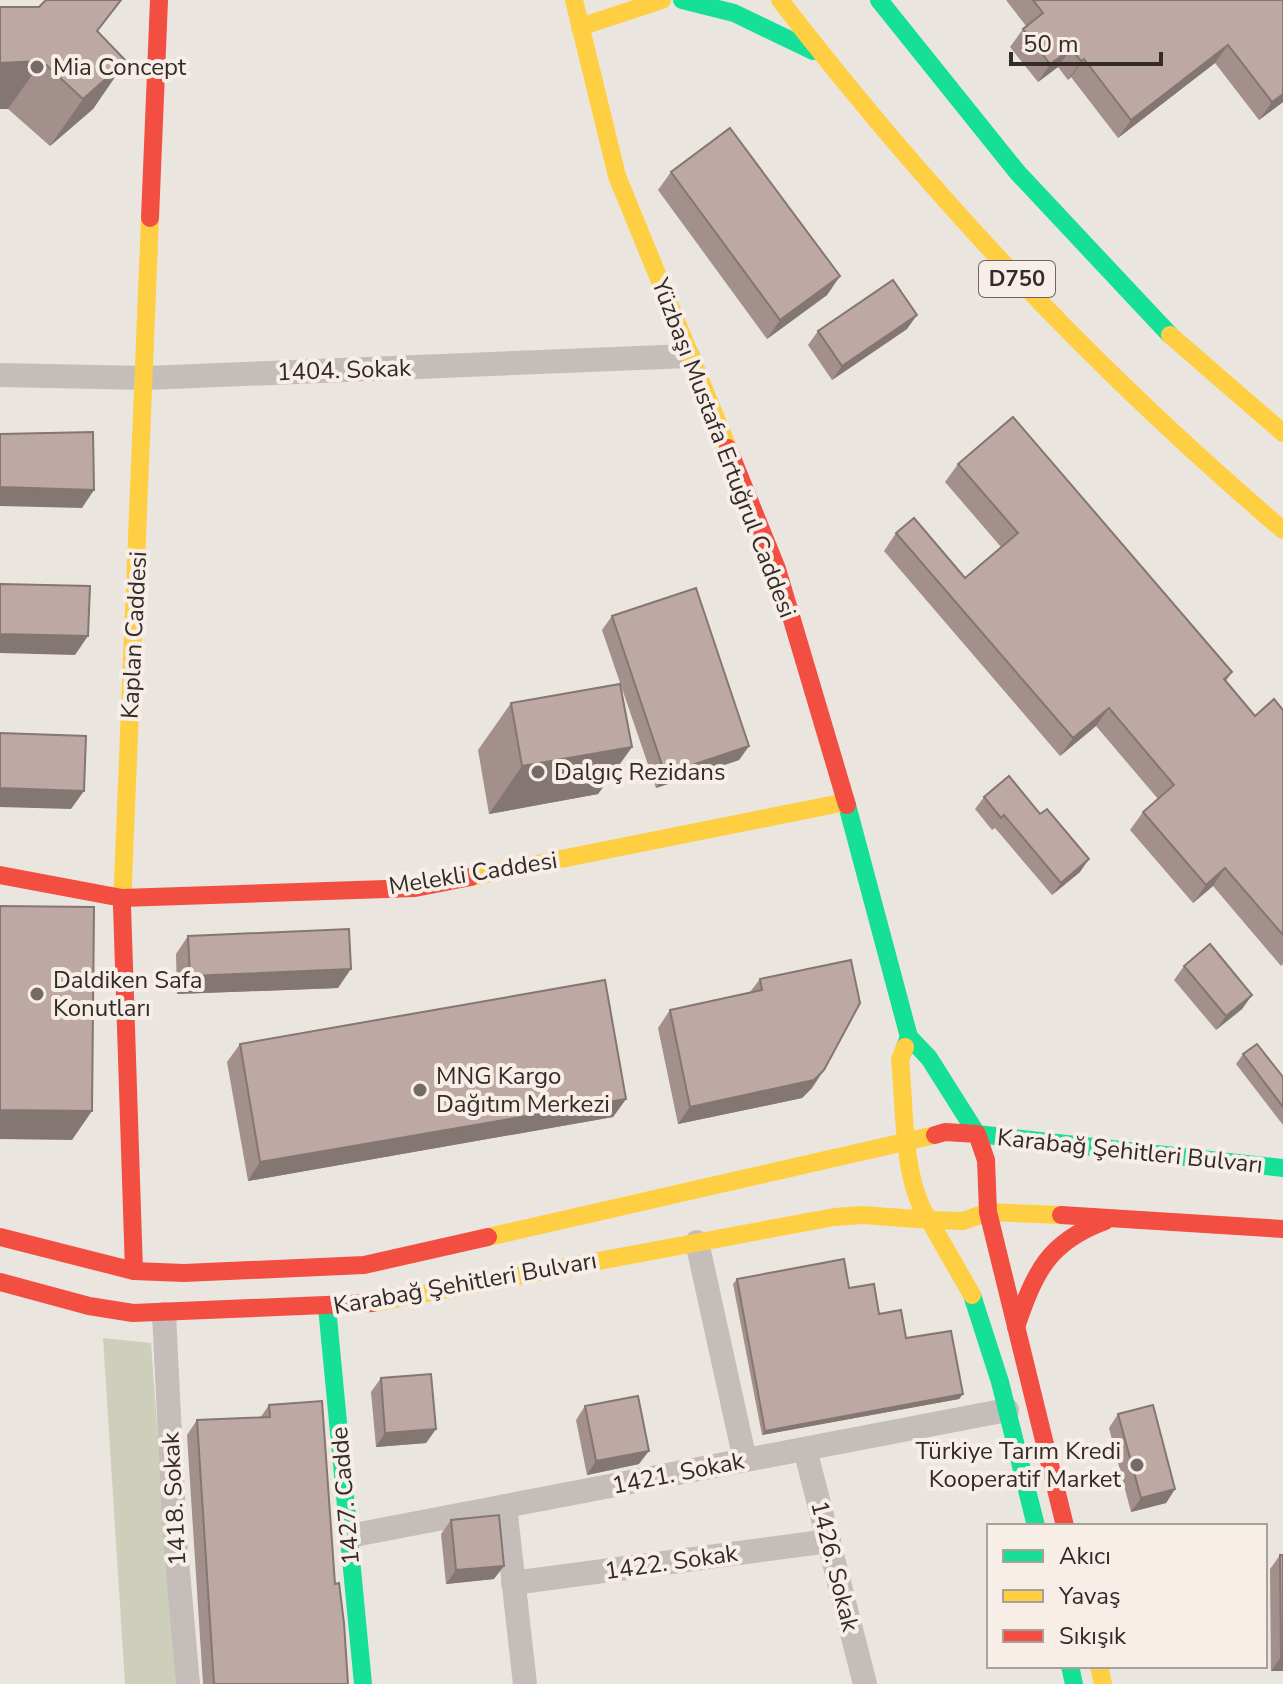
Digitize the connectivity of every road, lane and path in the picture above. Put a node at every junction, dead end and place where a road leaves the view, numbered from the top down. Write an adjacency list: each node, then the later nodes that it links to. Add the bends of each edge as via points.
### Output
1 (159, 0): 11 (main road, Kaplan Caddesi)
2 (574, 0): 7 (main road, Yüzbaşı Mustafa Ertuğrul Caddesi)
3 (662, 0): 7 (main road)
4 (682, 0): 8 (main road, via 747,16)
5 (780, 0): 8 (main road, D750)
6 (879, 0): 12 (main road, D750, via 975,124 1100,264 1242,401)
7 (580, 27): 9 (main road, Yüzbaşı Mustafa Ertuğrul Caddesi, via 617,176)
8 (822, 56): 13 (main road, D750, via 951,209 1092,359)
9 (688, 356): 11 (street, 1404. Sokak); 14 (main road, Yüzbaşı Mustafa Ertuğrul Caddesi, via 777,569)
10 (0, 375): 11 (street, 1404. Sokak)
11 (146, 378): 16 (main road, Kaplan Caddesi)
12 (1283, 433)
13 (1283, 530)
14 (846, 802): 16 (main road, Melekli Caddesi, via 415,888); 17 (main road, Yüzbaşı Mustafa Ertuğrul Caddesi)
15 (0, 875): 16 (main road, Melekli Caddesi)
16 (122, 898): 27 (main road, Kaplan Caddesi)
17 (909, 1037): 18 (main road, Yüzbaşı Mustafa Ertuğrul Caddesi, via 928,1052); 19 (main road, Yüzbaşı Mustafa Ertuğrul Caddesi, via 900,1060)
18 (977, 1134): 19 (main road, Karabağ Şehitleri Bulvarı, via 945,1132); 20 (main road, Karabağ Şehitleri Bulvarı); 21 (main road, Karabağ Şehitleri Bulvarı, via 989,1184)
19 (911, 1143): 23 (main road, via 915,1193); 27 (main road, Karabağ Şehitleri Bulvarı, via 364,1265)
20 (1283, 1168)
21 (988, 1212): 22 (main road, Karabağ Şehitleri Bulvarı); 23 (main road, Karabağ Şehitleri Bulvarı, via 963,1221); 31 (main road)
22 (1119, 1217): 24 (main road, Karabağ Şehitleri Bulvarı); 31 (main road, via 1071,1234 1054,1248 1040,1266)
23 (929, 1220): 26 (main road, Karabağ Şehitleri Bulvarı, via 834,1217); 32 (main road, via 969,1286)
24 (1283, 1229)
25 (0, 1237): 27 (main road, Karabağ Şehitleri Bulvarı)
26 (697, 1242): 29 (main road, Karabağ Şehitleri Bulvarı, via 374,1303); 34 (street)
27 (134, 1271)
28 (0, 1282): 30 (main road, Karabağ Şehitleri Bulvarı, via 109,1310)
29 (327, 1307): 30 (main road, Karabağ Şehitleri Bulvarı); 38 (main road, 1427. Cadde)
30 (164, 1314): 41 (street, 1418. Sokak)
31 (1016, 1327): 37 (main road)
32 (1007, 1410): 33 (street, 1421. Sokak); 36 (main road)
33 (805, 1449): 34 (street, 1421. Sokak); 39 (street, 1426. Sokak)
34 (745, 1460): 35 (street, 1421. Sokak)
35 (505, 1506): 38 (street, 1421. Sokak); 40 (street)
36 (1036, 1524)
37 (1065, 1524)
38 (349, 1536): 42 (main road, 1427. Cadde)
39 (829, 1541): 40 (street, 1422. Sokak); 44 (street, 1426. Sokak)
40 (513, 1583): 43 (street)
41 (188, 1684)
42 (363, 1684)
43 (525, 1684)
44 (865, 1684)

